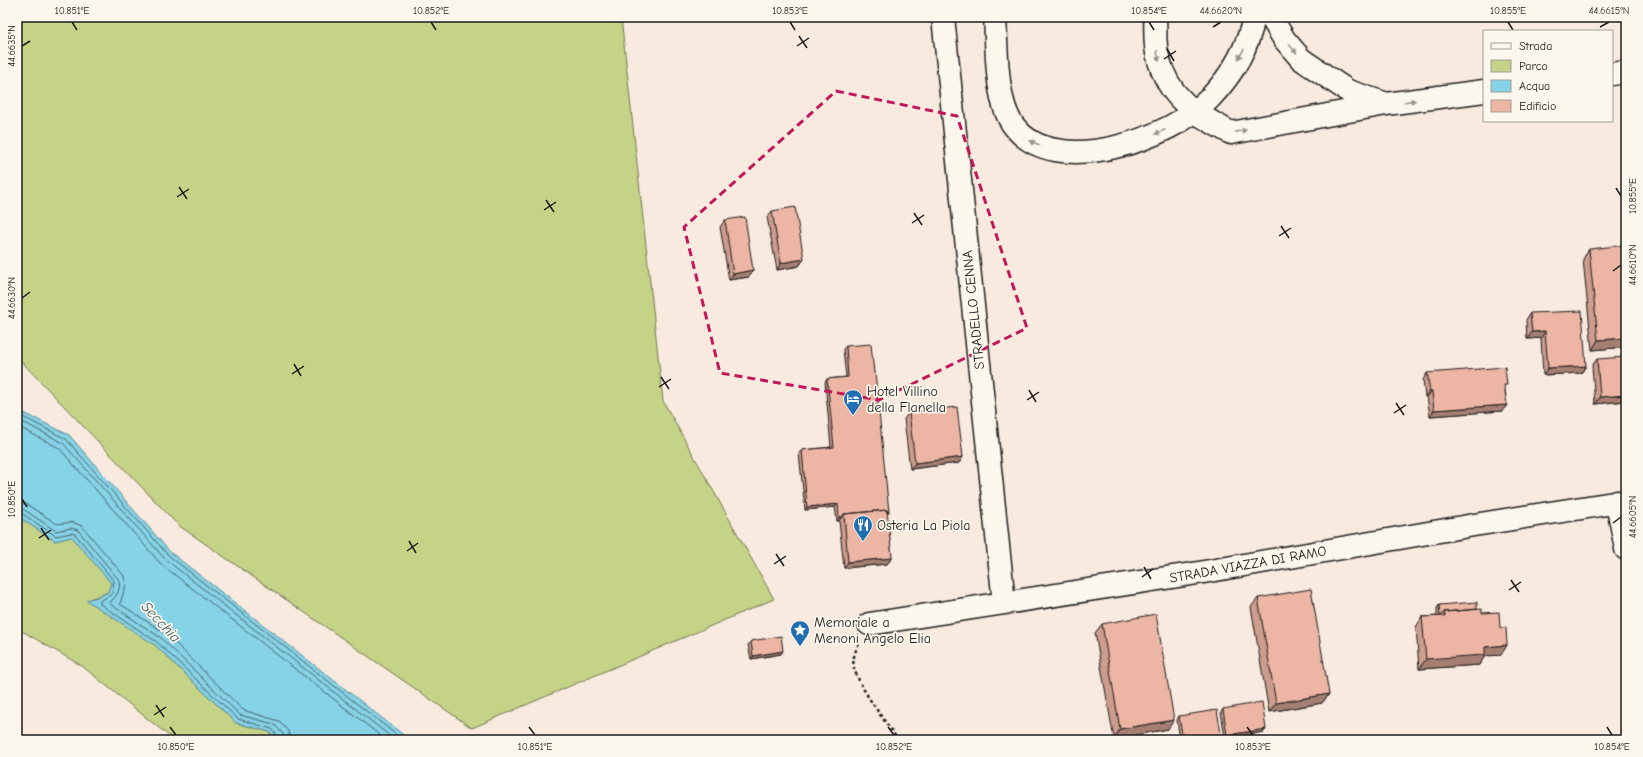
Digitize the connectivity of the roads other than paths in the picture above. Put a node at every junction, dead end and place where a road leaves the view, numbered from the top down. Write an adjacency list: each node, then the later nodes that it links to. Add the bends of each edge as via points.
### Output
1 (943, 17): 13 (street, STRADELLO CENNA)
2 (995, 17): 10 (street, one-way to 2, via 1144,140 1106,149 1068,152 1032,144 1014,126 1006,112 1001,92)
3 (1155, 17): 10 (street, one-way to 10, via 1158,57 1167,80 1177,97)
4 (1254, 17): 10 (street, one-way to 10, via 1244,49 1226,78 1209,99)
5 (1271, 17): 9 (street, one-way to 9, via 1284,39 1301,59 1348,91)
6 (1626, 72): 7 (street)
7 (1613, 74)
8 (1483, 91): 9 (street, one-way to 8)
9 (1386, 104): 10 (street, one-way to 9, via 1231,133)
10 (1194, 112)
11 (1622, 502): 12 (street); 13 (street, STRADA VIAZZA DI RAMO)
12 (1626, 549)
13 (1004, 603): 14 (street, STRADA VIAZZA DI RAMO)
14 (869, 624)

